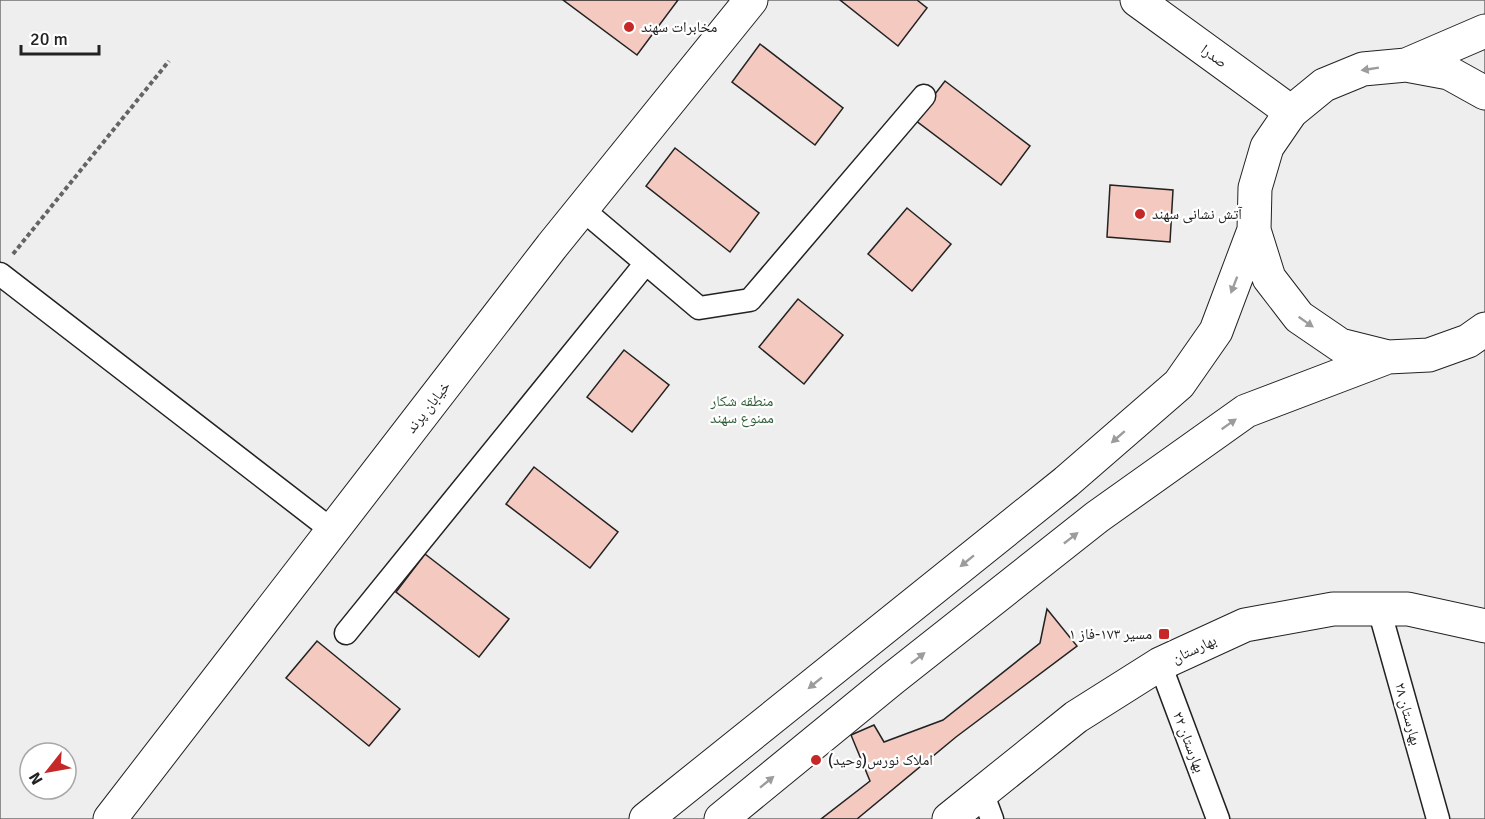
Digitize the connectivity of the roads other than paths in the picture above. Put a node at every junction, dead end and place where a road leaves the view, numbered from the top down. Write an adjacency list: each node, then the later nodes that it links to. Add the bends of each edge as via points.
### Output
1 (751, 0): 8 (main road, خیابان پرند)
2 (1137, 0): 7 (main road, صدرا)
3 (1485, 31): 4 (main road)
4 (1406, 64): 5 (main road, via 1449,73); 7 (main road, one-way to 7, via 1364,69 1324,85)
5 (1485, 93)
6 (924, 96): 10 (street, via 750,300 699,308)
7 (1291, 112): 9 (main road, via 1267,147 1255,188)
8 (582, 209): 10 (street); 14 (main road, خیابان پرند)
9 (1254, 230): 13 (main road, one-way to 13, via 1269,278 1299,317 1340,345); 21 (main road, one-way to 21, via 1216,331 1179,384 1066,482)
10 (646, 263): 17 (street)
11 (4, 267): 14 (street)
12 (1485, 329): 13 (main road, via 1468,341 1429,355)
13 (1388, 357): 22 (main road, one-way to 13, via 1097,517 1246,411)
14 (333, 531): 20 (main road, خیابان پرند)
15 (1379, 609): 16 (main road, بهارستان, via 1408,609); 18 (main road, بهارستان, via 1333,609 1245,625); 25 (street, بهارستان ۲۸)
16 (1485, 626)
17 (346, 633)
18 (1160, 664): 19 (main road, بهارستان, via 1076,717); 24 (street, بهارستان ۲۲)
19 (987, 806): 23 (main road, بهارستان)
20 (110, 819)
21 (646, 819)
22 (722, 819)
23 (949, 819)
24 (1218, 819)
25 (1438, 819)

